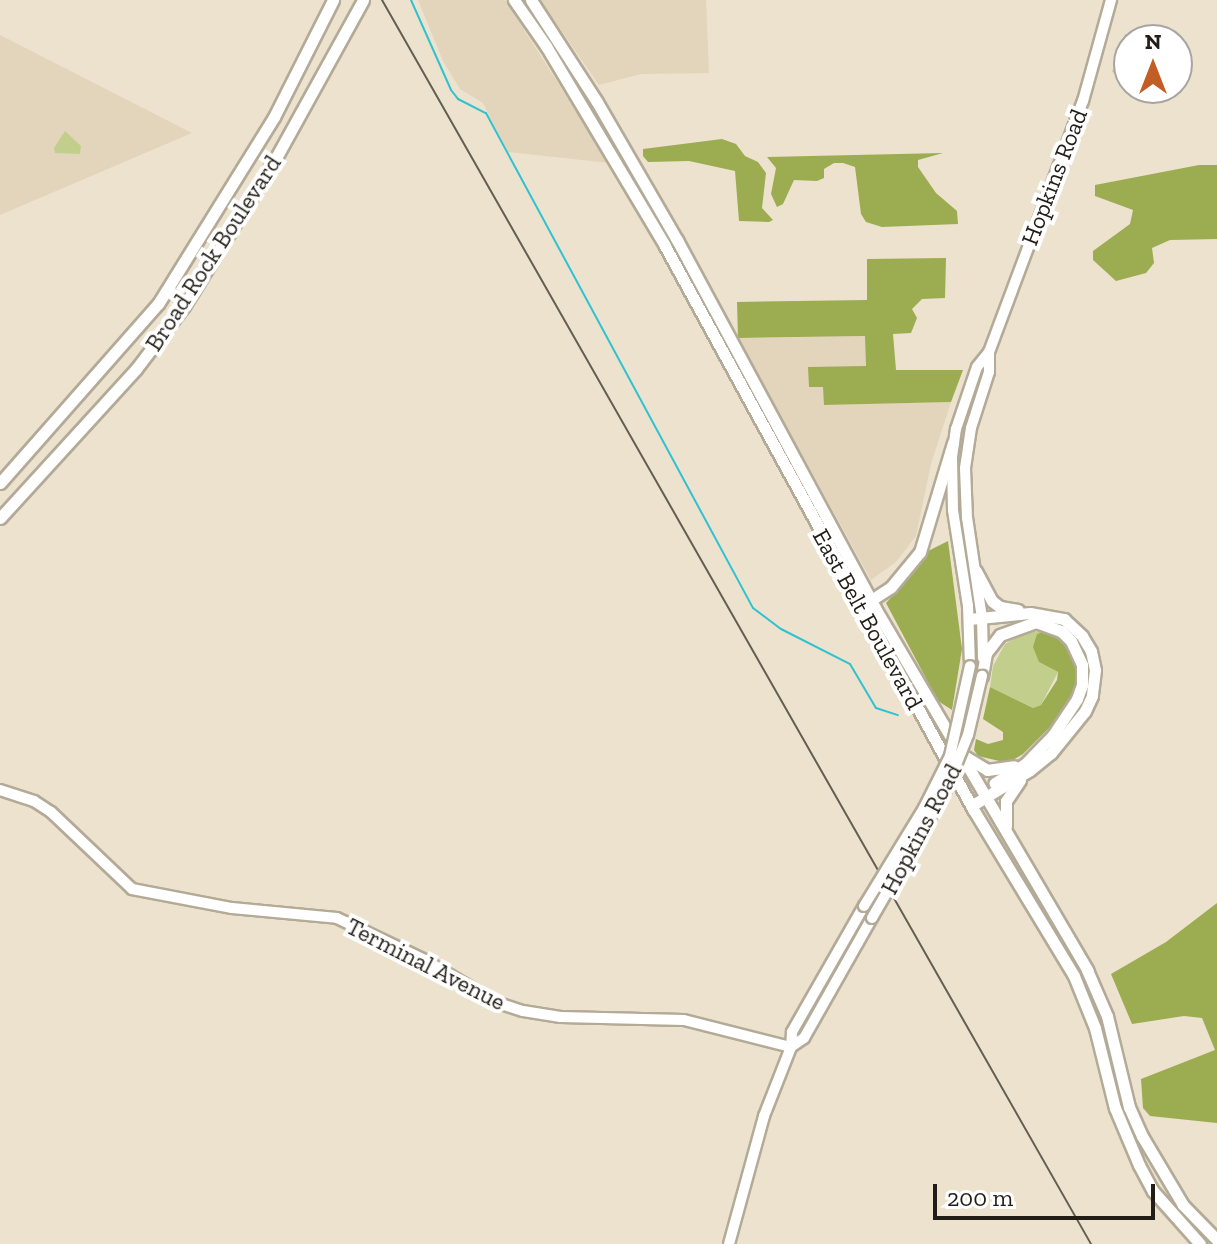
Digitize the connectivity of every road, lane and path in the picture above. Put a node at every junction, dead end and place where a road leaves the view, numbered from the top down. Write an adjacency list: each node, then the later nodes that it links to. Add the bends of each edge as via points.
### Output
1 (333, 0): 8 (main road, Broad Rock Boulevard, via 274,117 158,304)
2 (363, 0): 9 (main road, Broad Rock Boulevard, via 277,156 184,306 136,369)
3 (514, 0): 11 (main road, East Belt Boulevard, via 665,246)
4 (531, 0): 11 (main road, East Belt Boulevard, via 677,240)
5 (1111, 0): 6 (main road, Hopkins Road, via 1083,101)
6 (989, 352): 7 (main road, Hopkins Road, via 977,367); 10 (main road, Hopkins Road, via 989,372 965,468)
7 (953, 443): 11 (main road, via 920,552 891,587); 14 (main road, Hopkins Road, via 953,510)
8 (0, 483)
9 (0, 518)
10 (976, 571): 12 (main road, via 1000,607); 13 (main road, Hopkins Road)
11 (866, 604): 16 (main road, East Belt Boulevard); 21 (main road, East Belt Boulevard)
12 (1038, 614): 13 (main road); 18 (main road, via 1064,619 1076,628 1091,651 1095,670 1092,696 1074,727)
13 (982, 618): 14 (main road); 15 (main road, Hopkins Road)
14 (969, 619): 23 (main road, Hopkins Road, bridge, via 970,666 950,756 792,1032)
15 (982, 676): 17 (main road, via 992,643 1025,624 1036,622 1061,631 1079,652 1084,676 1077,699); 23 (main road, Hopkins Road, bridge, via 968,735 946,790 804,1038)
16 (959, 753): 17 (main road, via 993,771); 20 (main road, East Belt Boulevard)
17 (1032, 757): 20 (main road)
18 (1030, 770): 20 (main road); 22 (main road, via 1006,801)
19 (0, 790): 23 (main road, Terminal Avenue, via 51,812 132,889 232,908 337,918 414,954 495,1002 523,1011 684,1020)
20 (984, 794): 21 (main road); 22 (main road, East Belt Boulevard)
21 (971, 806): 26 (main road, East Belt Boulevard, via 1083,995 1115,1108 1139,1165 1153,1191)
22 (1007, 834): 24 (main road, East Belt Boulevard, via 1096,989 1142,1136 1183,1205)
23 (791, 1047): 25 (main road, Hopkins Road, via 764,1116)
24 (1217, 1240)
25 (729, 1244)
26 (1200, 1244)

